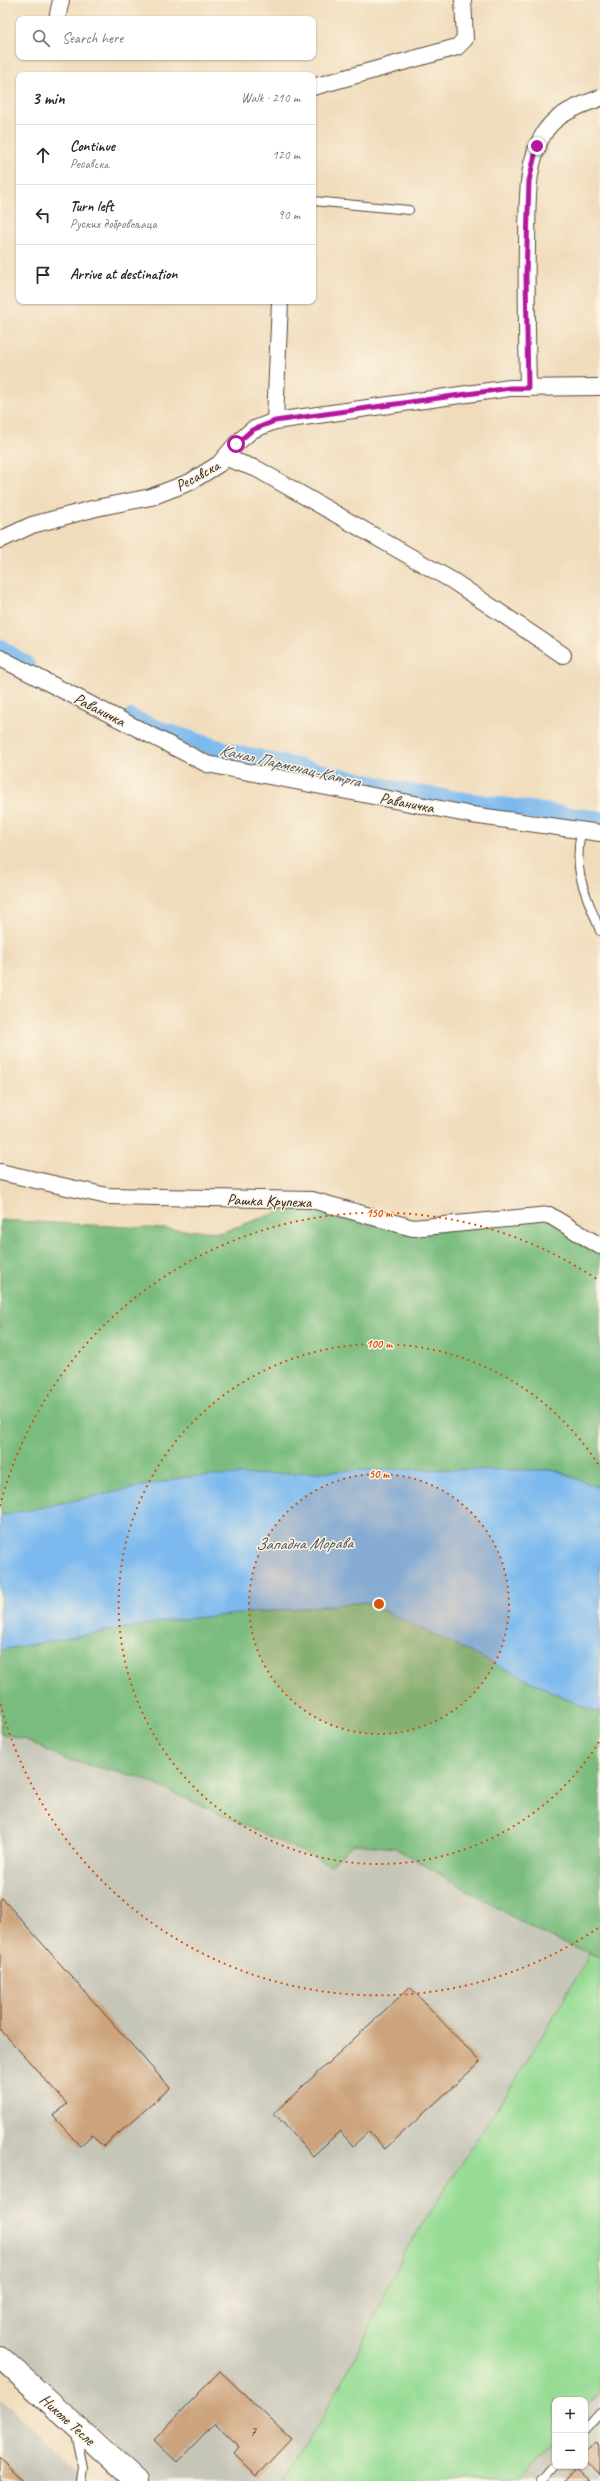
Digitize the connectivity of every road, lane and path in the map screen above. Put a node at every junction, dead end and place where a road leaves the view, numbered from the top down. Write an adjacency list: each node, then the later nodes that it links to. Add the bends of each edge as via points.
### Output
1 (61, 0): 3 (street)
2 (463, 0): 4 (street, via 465,39 457,47)
3 (58, 16)
4 (316, 86)
5 (600, 98): 10 (street, via 575,107 547,129 537,146 529,181 526,276)
6 (316, 201): 7 (lane)
7 (409, 210)
8 (280, 304): 11 (street)
9 (600, 387): 10 (street, Ресавска)
10 (528, 388): 11 (street, Ресавска, via 510,388)
11 (275, 421): 12 (street, Ресавска, via 252,430 236,444)
12 (226, 458): 13 (street, Ресавска, via 190,482 151,497 32,525); 14 (street, via 257,469 454,581)
13 (0, 540)
14 (563, 655)
15 (0, 658): 16 (street, Раваничка, via 207,764 472,815)
16 (581, 831): 17 (street, Раваничка); 18 (lane, via 577,854 578,872)
17 (600, 833)
18 (600, 931)
19 (0, 1172): 20 (street, Рашка Крупежа, via 107,1196 312,1200 413,1228 549,1215)
20 (600, 1246)
21 (0, 2357): 23 (street, Николе Тесле)
22 (600, 2413): 24 (lane)
23 (73, 2423): 26 (lane, via 83,2467); 27 (street, Николе Тесле)
24 (588, 2427)
25 (552, 2468): 28 (lane)
26 (81, 2481)
27 (136, 2481)
28 (541, 2481)

